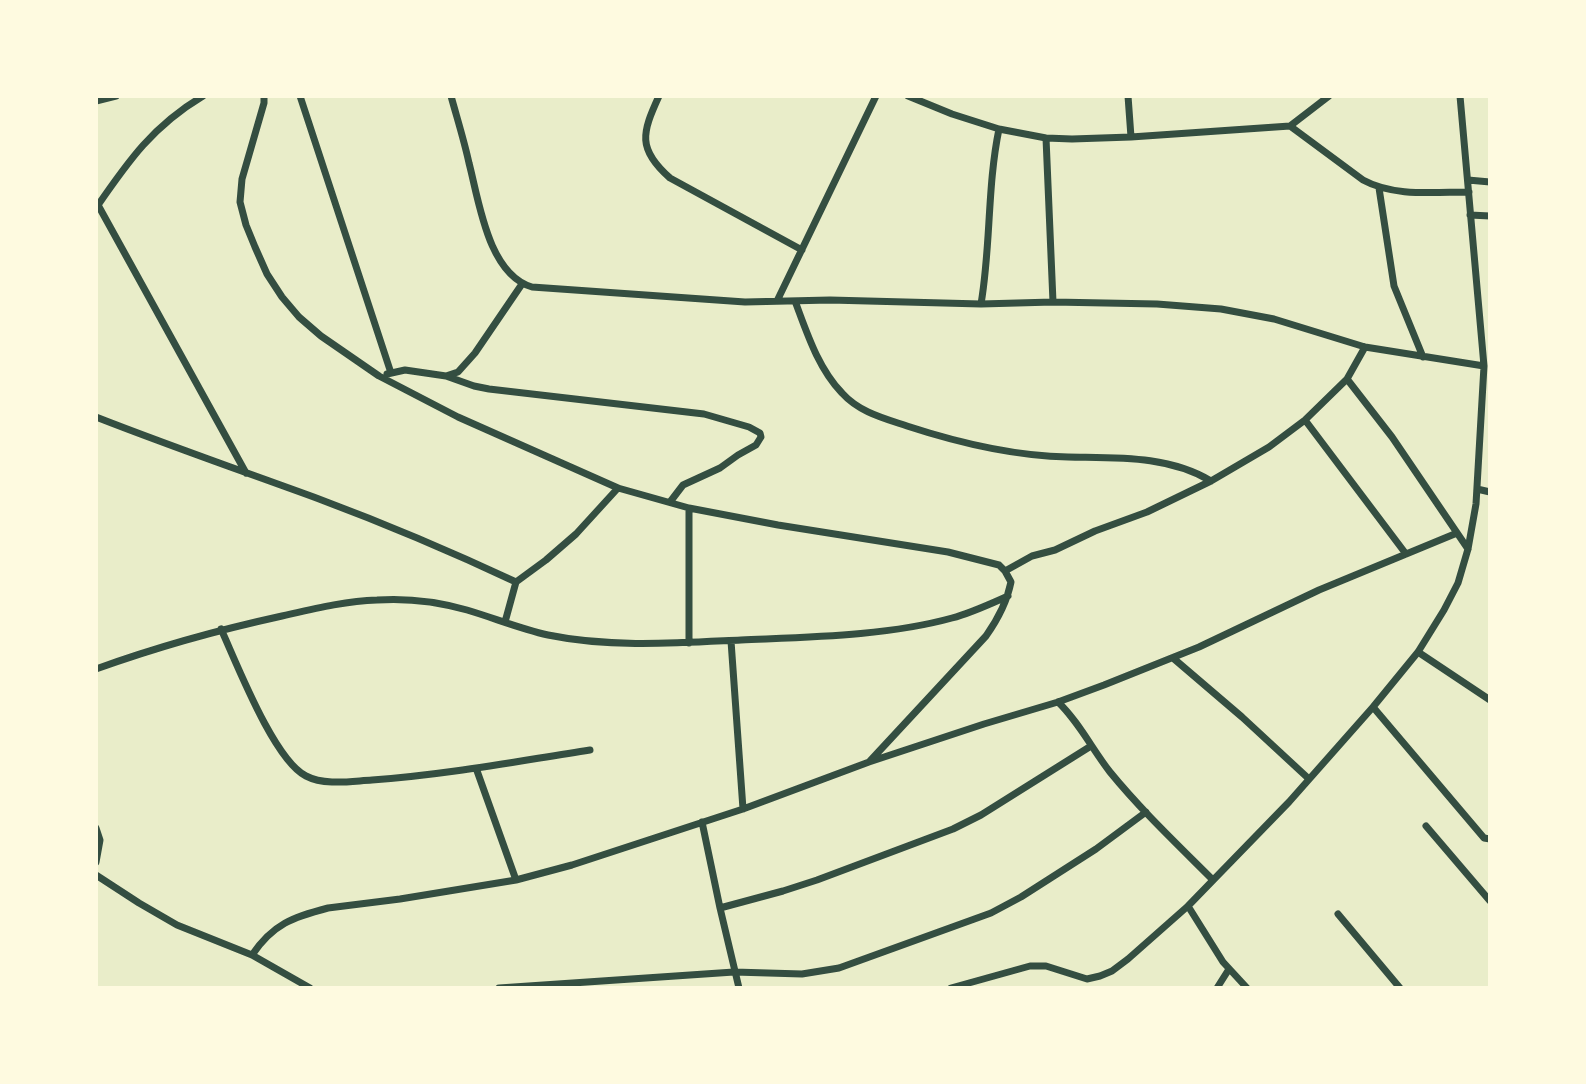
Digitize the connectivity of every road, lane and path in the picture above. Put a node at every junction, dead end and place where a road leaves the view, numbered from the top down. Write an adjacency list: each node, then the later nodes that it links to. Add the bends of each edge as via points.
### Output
1 (116, 96): 12 (street)
2 (203, 96): 21 (street, via 149,137)
3 (264, 96): 35 (street, via 240,202 255,247 267,274 299,317)
4 (300, 96): 34 (street)
5 (451, 96): 25 (street, via 486,228 502,263)
6 (659, 96): 24 (street, via 645,141 656,166)
7 (876, 96): 24 (street)
8 (908, 96): 14 (street)
9 (1128, 96): 15 (street)
10 (1329, 96): 13 (street)
11 (1460, 96): 17 (street)
12 (96, 101)
13 (1290, 126): 15 (street); 19 (street)
14 (999, 129): 16 (street); 29 (street)
15 (1131, 137): 16 (street)
16 (1046, 138): 28 (street)
17 (1468, 180): 18 (street); 20 (street)
18 (1490, 182)
19 (1379, 188): 20 (street); 32 (street, via 1394,286)
20 (1469, 192): 22 (street)
21 (97, 206): 41 (street)
22 (1470, 215): 23 (street); 30 (street)
23 (1490, 216)
24 (802, 250): 26 (street)
25 (522, 284): 26 (street); 36 (street, via 468,364)
26 (777, 301): 27 (street)
27 (795, 301): 29 (street); 42 (street, via 828,377 843,395 877,417 1013,453 1147,460)
28 (1053, 302): 29 (street); 31 (street, via 1221,309)
29 (981, 304)
30 (1486, 334): 33 (street)
31 (1365, 347): 32 (street); 37 (street)
32 (1423, 357): 33 (street)
33 (1484, 366): 40 (street)
34 (391, 373): 35 (street); 36 (street)
35 (379, 376): 43 (street)
36 (446, 376): 46 (street, via 489,389 704,414 760,433 756,445 683,485)
37 (1347, 379): 39 (street); 48 (street)
38 (96, 417): 41 (street)
39 (1305, 420): 42 (street); 50 (street)
40 (1486, 427): 44 (street)
41 (247, 474): 52 (street)
42 (1211, 481): 51 (street)
43 (618, 488): 46 (street); 52 (street, via 576,534)
44 (1477, 489): 45 (street); 49 (street)
45 (1490, 492)
46 (670, 502): 47 (street)
47 (689, 508): 51 (street, via 948,552); 57 (street)
48 (1457, 533): 49 (street); 50 (street)
49 (1468, 549): 58 (street, via 1458,583)
50 (1406, 554): 59 (street)
51 (1005, 571): 53 (street, via 1011,582)
52 (516, 582): 54 (street)
53 (1008, 596): 56 (street, via 927,624); 66 (street, via 971,654)
54 (505, 622): 55 (street, via 413,600 378,600); 57 (street, via 585,640)
55 (221, 629): 60 (street); 67 (street, via 277,745 305,776 347,782)
56 (731, 641): 57 (street); 69 (street)
57 (689, 643)
58 (1418, 652): 61 (street); 63 (street)
59 (1173, 658): 62 (street); 68 (street)
60 (96, 669)
61 (1490, 700)
62 (1058, 702): 64 (street); 66 (street)
63 (1373, 707): 68 (street); 74 (street)
64 (1091, 746): 70 (street); 81 (street, via 953,829 817,880)
65 (590, 750): 67 (street)
66 (869, 762): 69 (street)
67 (476, 768): 77 (street)
68 (1309, 779): 78 (street)
69 (743, 809): 71 (street)
70 (1146, 812): 78 (street); 85 (street, via 1021,897 950,929 822,972)
71 (702, 822): 77 (street); 81 (street)
72 (1426, 826): 79 (street)
73 (96, 828): 75 (street)
74 (1490, 839)
75 (96, 862)
76 (96, 875): 83 (street, via 177,925)
77 (516, 880): 83 (street, via 308,913 273,930)
78 (1213, 880): 80 (street)
79 (1490, 901)
80 (1188, 906): 84 (street); 89 (street, via 1128,959 1100,976 1087,979 1030,966)
81 (720, 908): 85 (street)
82 (1338, 914): 92 (street)
83 (252, 955): 86 (street)
84 (1229, 969): 90 (street); 91 (street)
85 (734, 972): 87 (street); 88 (street)
86 (310, 988)
87 (499, 988)
88 (739, 988)
89 (951, 988)
90 (1217, 988)
91 (1247, 988)
92 (1400, 988)

